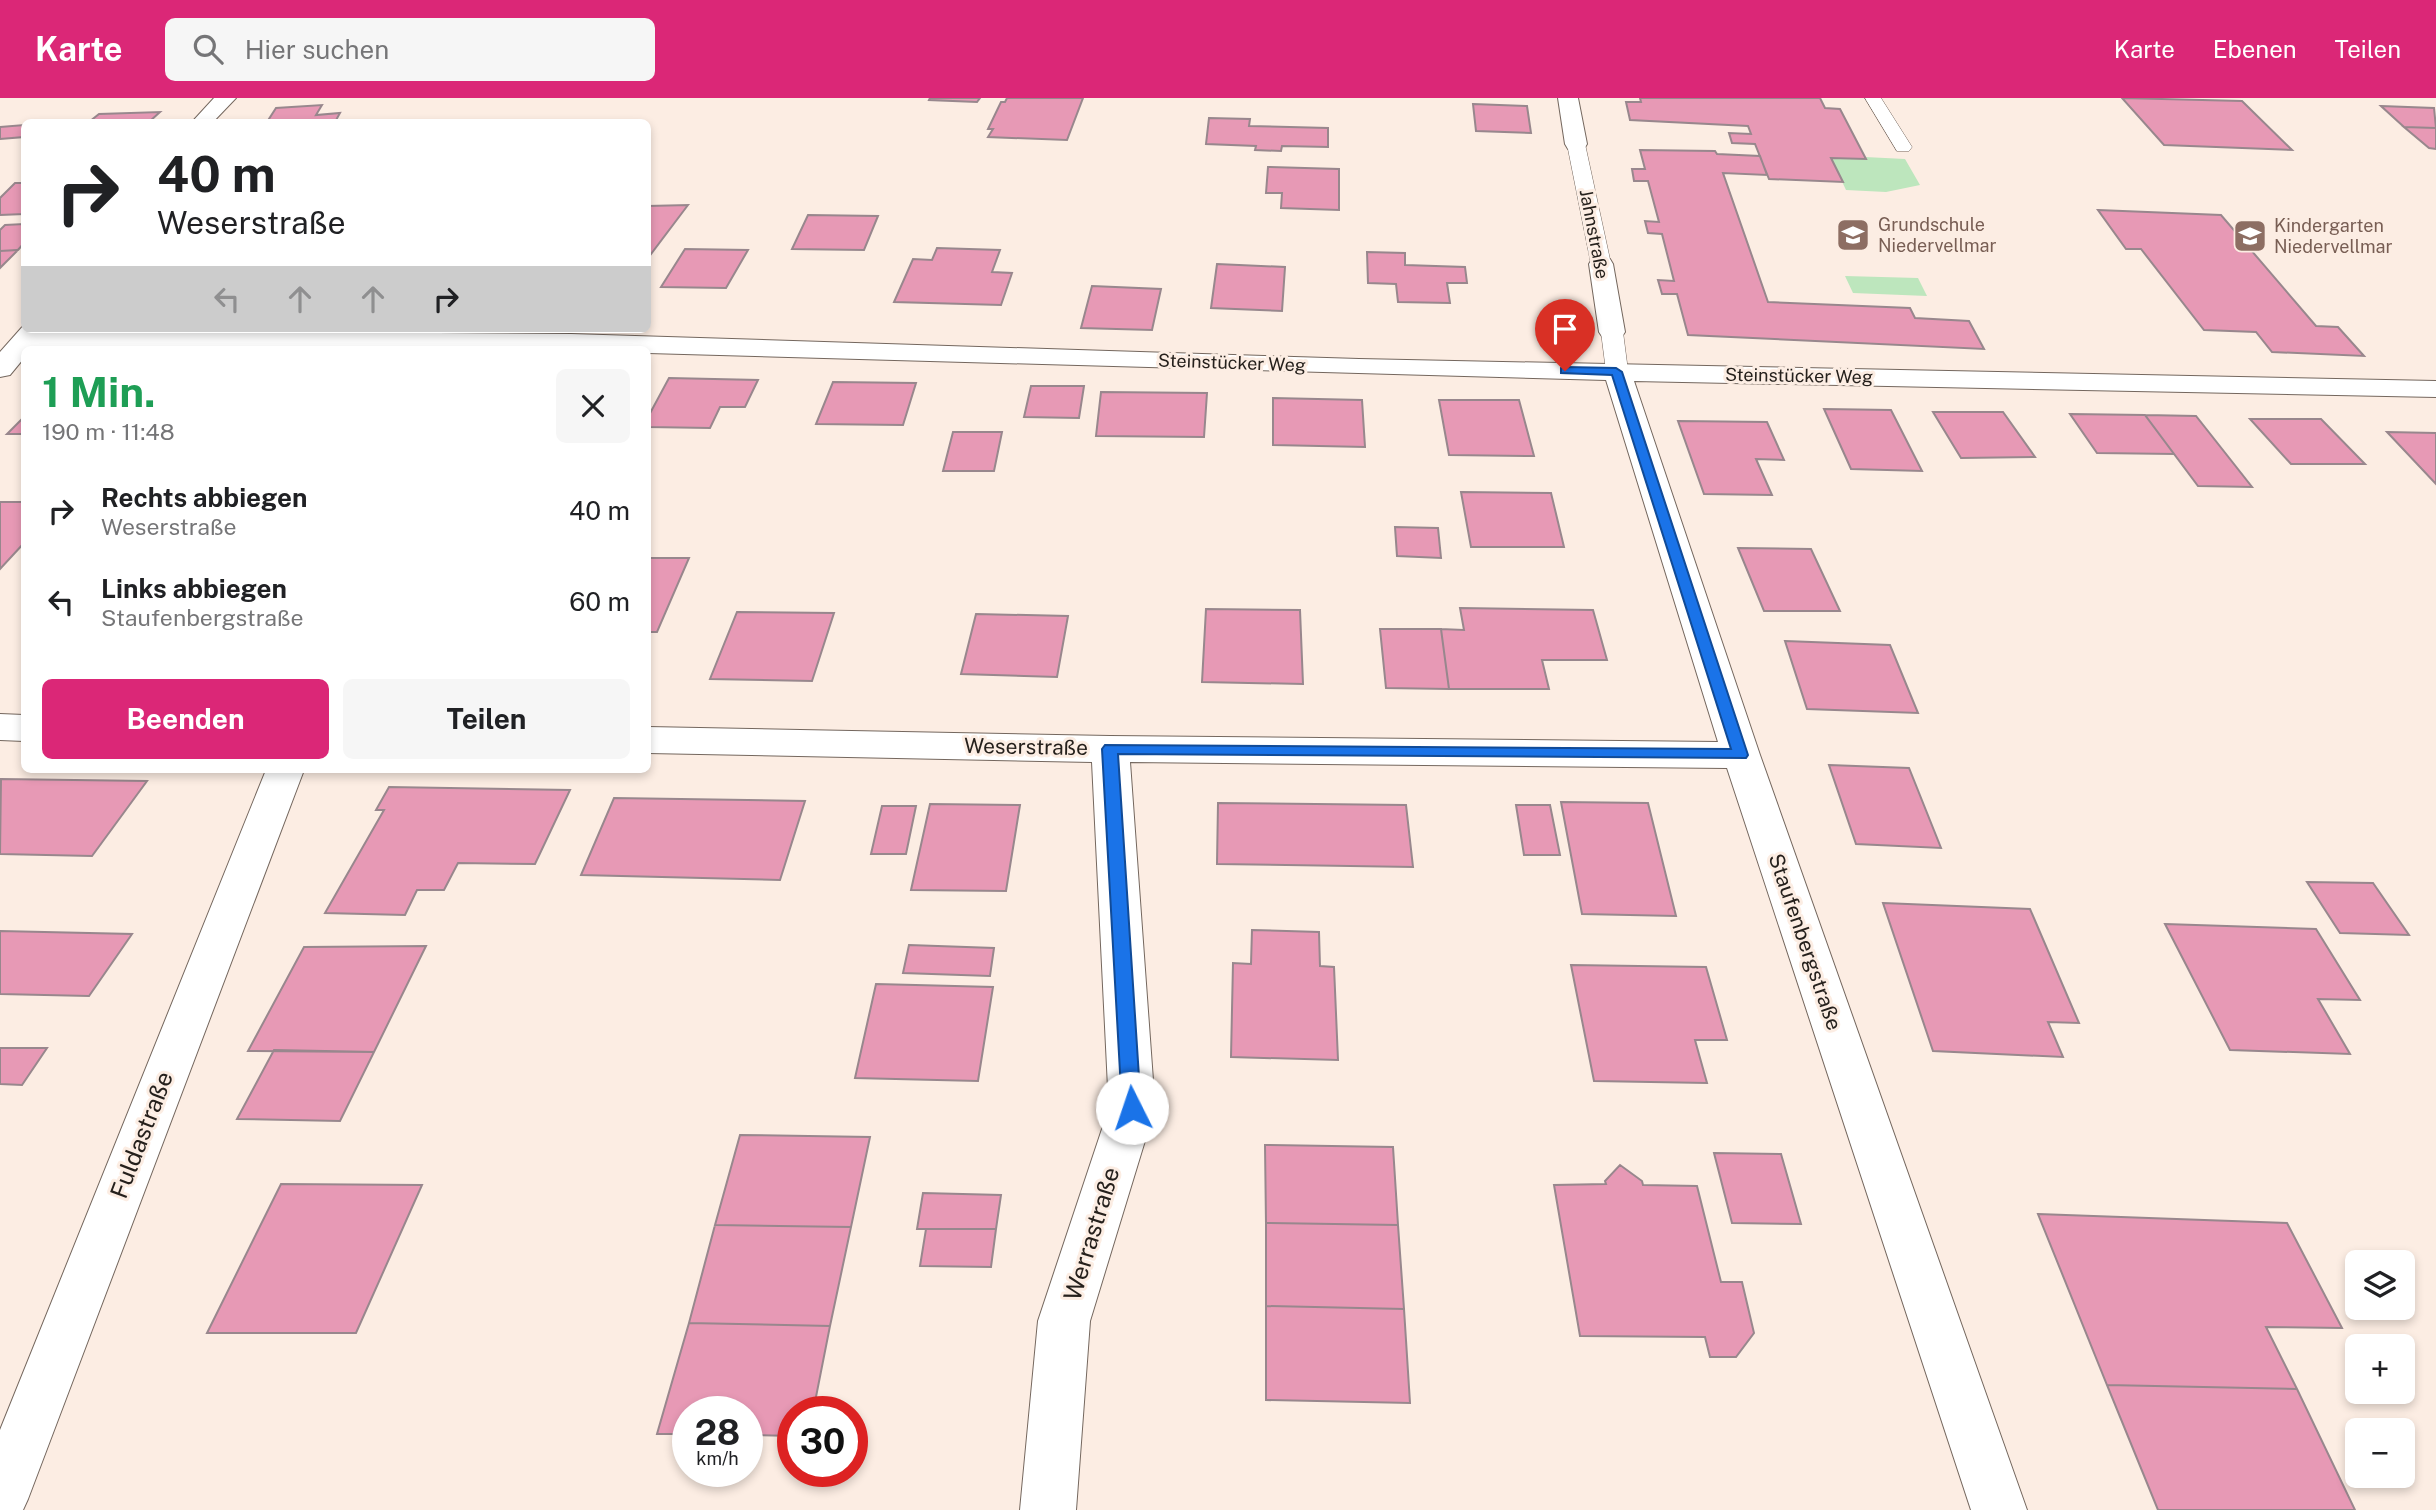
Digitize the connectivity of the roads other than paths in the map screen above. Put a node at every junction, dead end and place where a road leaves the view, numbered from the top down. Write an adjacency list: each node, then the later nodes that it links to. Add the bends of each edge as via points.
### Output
1 (226, 98): 4 (street)
2 (1568, 98): 5 (street, Jahnstraße)
3 (1873, 98): 6 (lane)
4 (205, 119)
5 (1576, 144): 7 (lane, Jahnstraße)
6 (1903, 147)
7 (1601, 264): 9 (street, Jahnstraße)
8 (201, 346): 9 (street, Steinstücker Weg, via 571,342 1345,367)
9 (1614, 352): 10 (street, Steinstücker Weg); 15 (street, Staufenbergstraße)
10 (2436, 389)
11 (0, 727): 12 (street)
12 (21, 728)
13 (651, 740): 14 (street, Weserstraße)
14 (1110, 749): 15 (street, Weserstraße); 18 (street, Werrastraße, via 1132,1108 1065,1321)
15 (1741, 755): 19 (street, Staufenbergstraße)
16 (284, 773): 17 (street, Fuldastraße)
17 (0, 1499)
18 (1048, 1510)
19 (1999, 1510)

